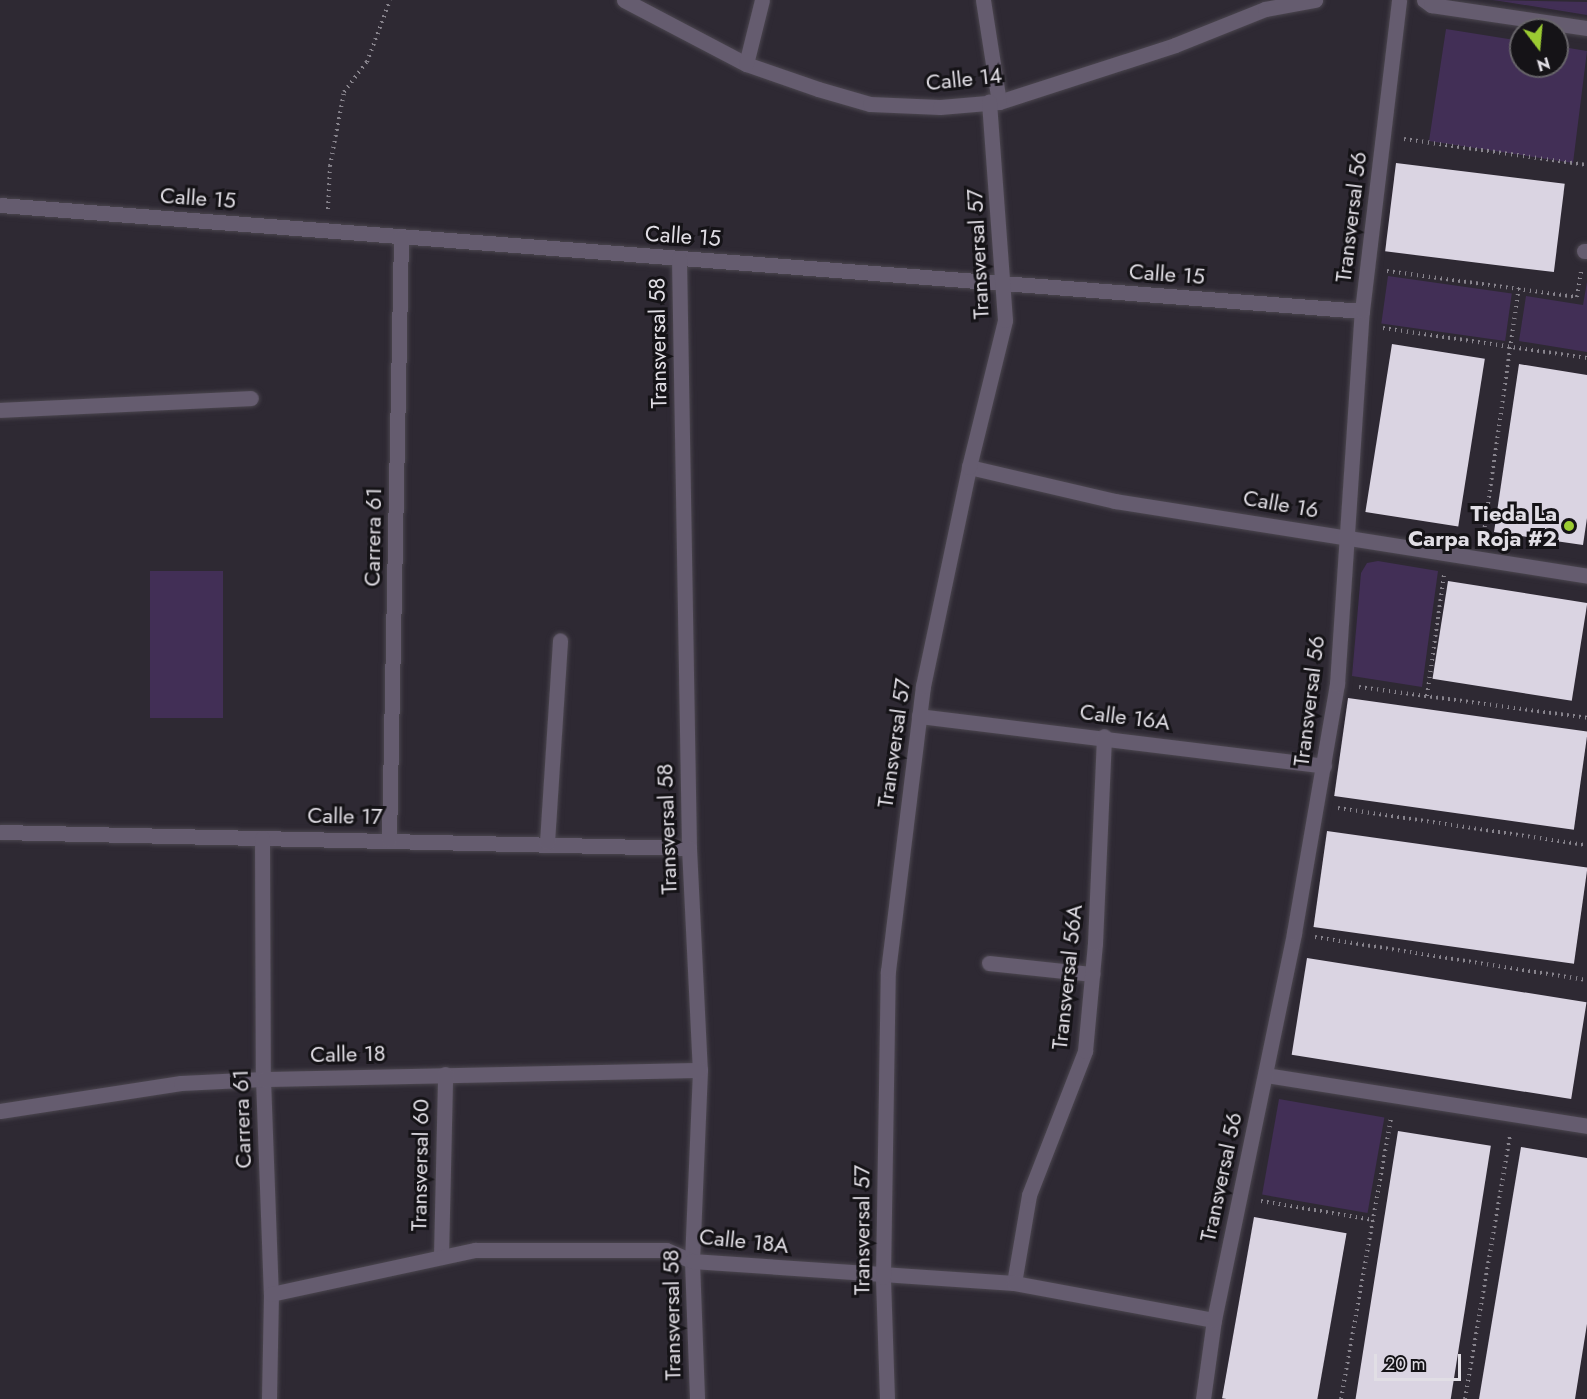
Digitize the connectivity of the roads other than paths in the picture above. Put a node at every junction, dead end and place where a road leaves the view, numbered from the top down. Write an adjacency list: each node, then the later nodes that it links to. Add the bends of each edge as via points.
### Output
1 (624, 0): 8 (street, Calle 14)
2 (762, 0): 8 (street)
3 (983, 0): 9 (street, Transversal 57)
4 (1315, 0): 9 (street, Calle 14, via 1265,9 1175,45)
5 (1399, 0): 14 (street, Transversal 56)
6 (1424, 0): 7 (street, via 1431,5)
7 (1587, 28)
8 (746, 64): 9 (street, Calle 14, via 870,104 940,107)
9 (994, 102): 13 (street, Transversal 57)
10 (0, 205): 11 (street, Calle 15)
11 (401, 236): 12 (street, Calle 15); 26 (street, Carrera 61)
12 (679, 258): 13 (street, Calle 15); 28 (street, Transversal 58)
13 (1005, 284): 14 (street, Calle 15); 17 (street, Transversal 57, via 1003,336)
14 (1362, 318): 18 (street, Transversal 56)
15 (251, 398): 16 (street)
16 (0, 410)
17 (969, 467): 18 (street, Calle 16, via 1115,501); 21 (street, Transversal 57)
18 (1346, 538): 19 (street, Calle 16); 23 (street, Transversal 56, via 1337,684)
19 (1587, 576)
20 (561, 640): 27 (street)
21 (919, 716): 22 (street, Calle 16A); 39 (street, Transversal 57, via 888,971)
22 (1104, 736): 23 (street, Calle 16A); 30 (street, Transversal 56A)
23 (1324, 766): 33 (street, Transversal 56)
24 (0, 832): 25 (street, Calle 17)
25 (262, 838): 26 (street, Calle 17); 34 (street, Carrera 61)
26 (389, 840): 27 (street, Calle 17, via 487,845)
27 (547, 842): 28 (street, Calle 17)
28 (689, 848): 31 (street, Transversal 58)
29 (988, 963): 30 (street)
30 (1092, 974): 40 (street, Transversal 56A, via 1085,1051 1029,1195)
31 (700, 1070): 32 (street, Calle 18); 38 (street, Transversal 58)
32 (445, 1074): 34 (street, Calle 18); 37 (street, Transversal 60)
33 (1266, 1075): 36 (street); 42 (street, Transversal 56)
34 (263, 1078): 35 (street, Calle 18, via 181,1083); 41 (street, Carrera 61)
35 (0, 1111)
36 (1587, 1126)
37 (441, 1257): 38 (street, Calle 18A, via 475,1250 632,1249 666,1250); 41 (street, Calle 18A)
38 (693, 1261): 39 (street, Calle 18A); 44 (street, Transversal 58)
39 (883, 1277): 40 (street, Calle 18A); 45 (street, Transversal 57)
40 (1014, 1283): 42 (street, Calle 18A)
41 (272, 1294): 43 (street, Carrera 61)
42 (1215, 1320): 46 (street, Transversal 56)
43 (269, 1399)
44 (697, 1399)
45 (887, 1399)
46 (1203, 1399)

